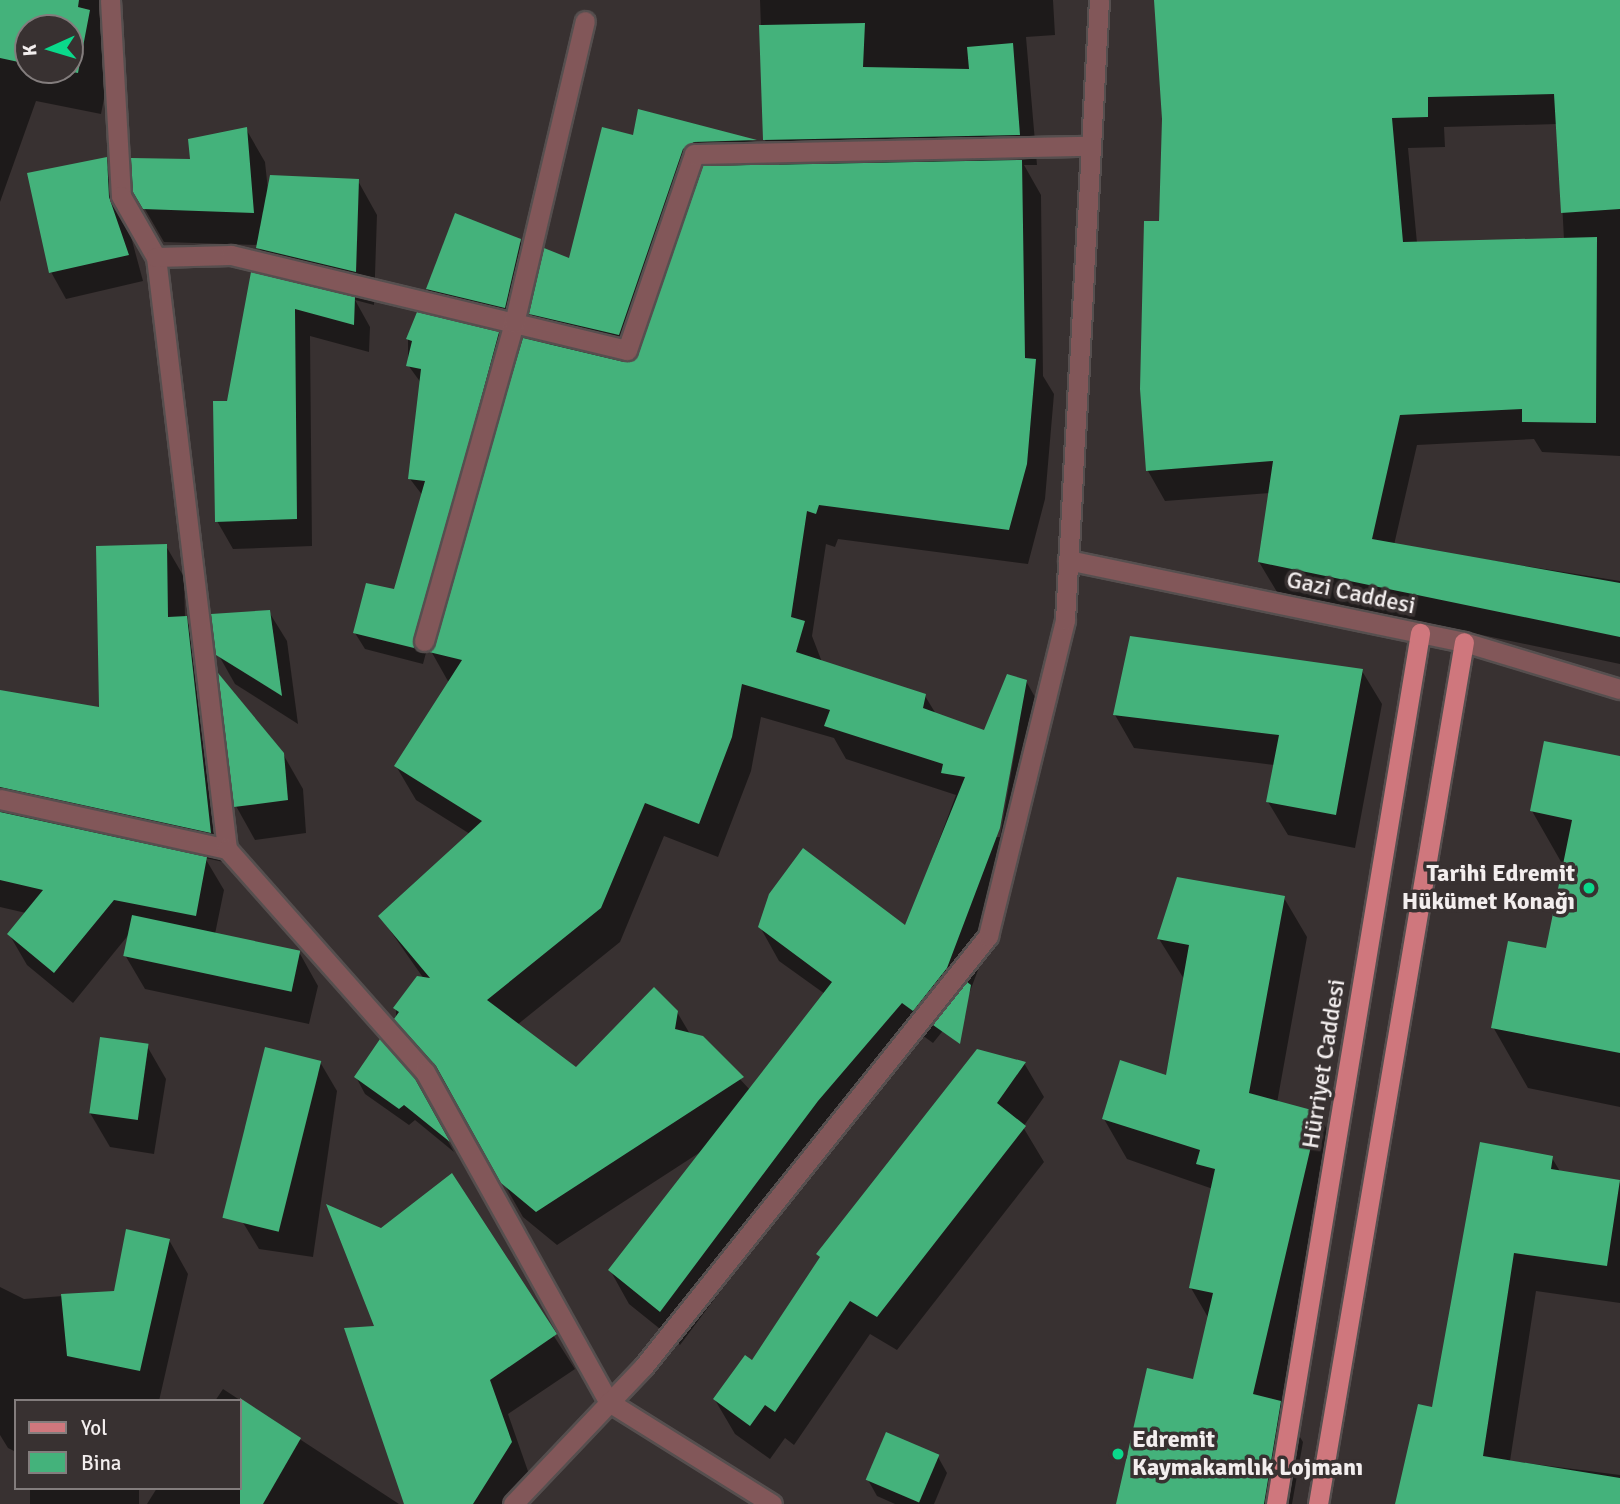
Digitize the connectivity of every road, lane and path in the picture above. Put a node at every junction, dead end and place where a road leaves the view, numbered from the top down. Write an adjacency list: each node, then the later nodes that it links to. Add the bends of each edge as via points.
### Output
1 (110, 0): 5 (street, via 121,196)
2 (1099, 0): 4 (street)
3 (585, 21): 6 (street)
4 (1091, 146): 6 (street, via 694,154 627,350); 7 (street)
5 (156, 257): 6 (street, via 231,255); 13 (street)
6 (514, 323): 9 (street)
7 (1068, 560): 8 (street, Gazi Caddesi); 14 (street, via 1065,620 988,936)
8 (1420, 633): 10 (street, Gazi Caddesi); 17 (main road, Hürriyet Caddesi)
9 (424, 641)
10 (1464, 642): 11 (street, Gazi Caddesi); 18 (main road)
11 (1620, 689)
12 (0, 799): 13 (street)
13 (227, 849): 14 (street, via 425,1072)
14 (609, 1402): 15 (street); 16 (street)
15 (513, 1504)
16 (772, 1504)
17 (1276, 1504)
18 (1318, 1504)

